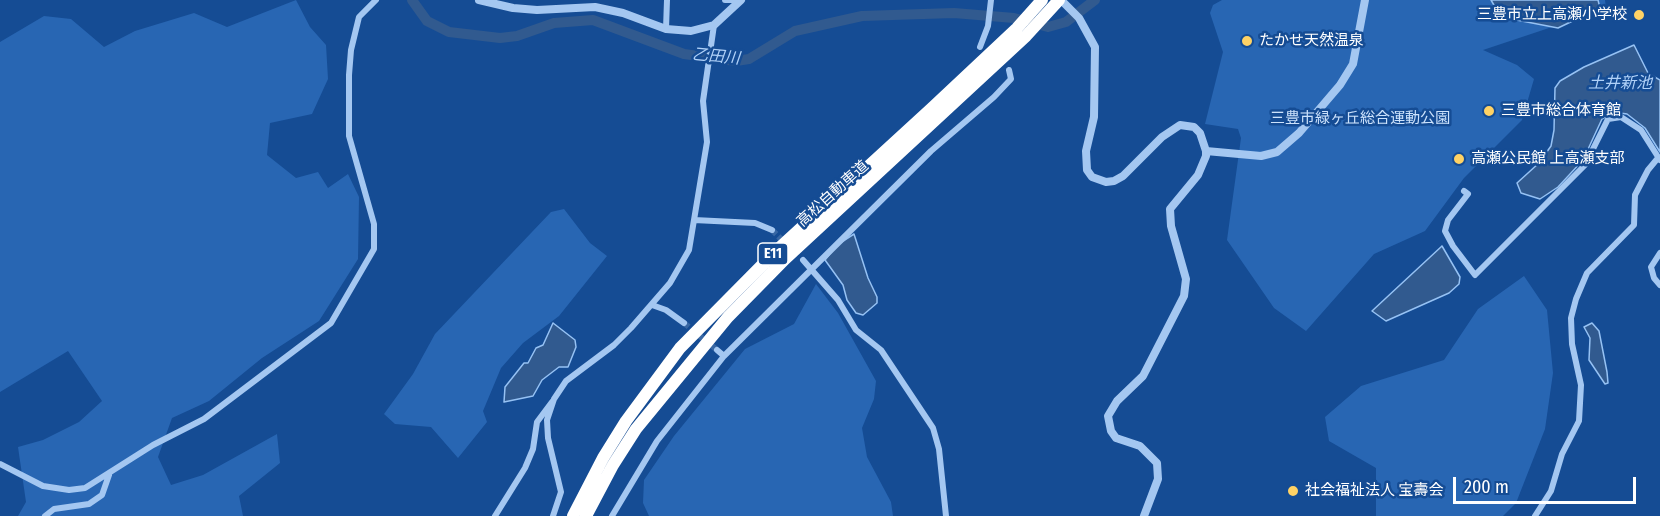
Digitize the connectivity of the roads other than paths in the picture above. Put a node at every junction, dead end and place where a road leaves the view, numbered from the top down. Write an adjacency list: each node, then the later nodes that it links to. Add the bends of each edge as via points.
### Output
1 (376, 0): 31 (street, via 359,17 349,75 349,136 374,224 370,260 331,323 204,419 153,444)
2 (479, 0): 9 (street, via 513,8)
3 (667, 0): 12 (street)
4 (725, 0): 5 (street)
5 (740, 0): 11 (street)
6 (1042, 0): 13 (highway, 高松自動車道 / E11)
7 (1060, 0): 13 (highway, 高松自動車道 / E11); 16 (street, via 1079,18 1095,47 1094,117 1086,162 1092,177 1106,182 1123,176 1162,137 1180,126 1194,127)
8 (1365, 0): 16 (street, via 1353,64 1299,133 1277,152 1261,156)
9 (573, 4): 12 (street, via 616,11)
10 (991, 4): 14 (street)
11 (714, 25): 12 (street, via 691,31); 19 (street, via 703,101 707,142)
12 (666, 28)
13 (1021, 32): 35 (highway, 高松自動車道 / E11, via 776,251 680,348 626,421); 36 (highway, 高松自動車道 / E11, via 728,317 636,429)
14 (980, 47)
15 (1009, 70): 23 (street, via 1011,79 994,97 947,135)
16 (1206, 151): 39 (street, via 1198,175 1170,209 1186,279 1184,296 1143,376 1117,401 1108,416 1116,438 1140,446 1157,463 1158,479)
17 (1659, 159): 18 (street, via 1641,130 1621,117 1608,119 1585,165 1475,275 1445,231 1448,220 1468,194); 40 (street, via 1648,170 1635,195 1634,225 1587,273 1576,299 1571,318 1581,385 1579,421 1562,454 1551,491)
18 (1464, 191)
19 (694, 220): 20 (street, via 755,223); 25 (street, via 685,261)
20 (772, 230)
21 (1660, 253): 24 (street, via 1651,267)
22 (803, 260): 23 (street)
23 (810, 270): 28 (street); 38 (street, via 838,300 856,330 882,350 933,428)
24 (1660, 285)
25 (652, 305): 26 (street); 29 (street, via 614,345 566,381)
26 (684, 323)
27 (717, 350): 28 (street)
28 (724, 356): 37 (street, via 657,441)
29 (554, 399): 33 (street, via 537,422 525,468); 34 (street, via 547,420 548,438 561,492)
30 (0, 464): 31 (street, via 43,486 69,490 85,488)
31 (109, 475): 32 (street, via 105,490 89,504 54,509)
32 (45, 516)
33 (495, 516)
34 (553, 516)
35 (573, 516)
36 (586, 516)
37 (612, 516)
38 (946, 516)
39 (1144, 516)
40 (1535, 516)

